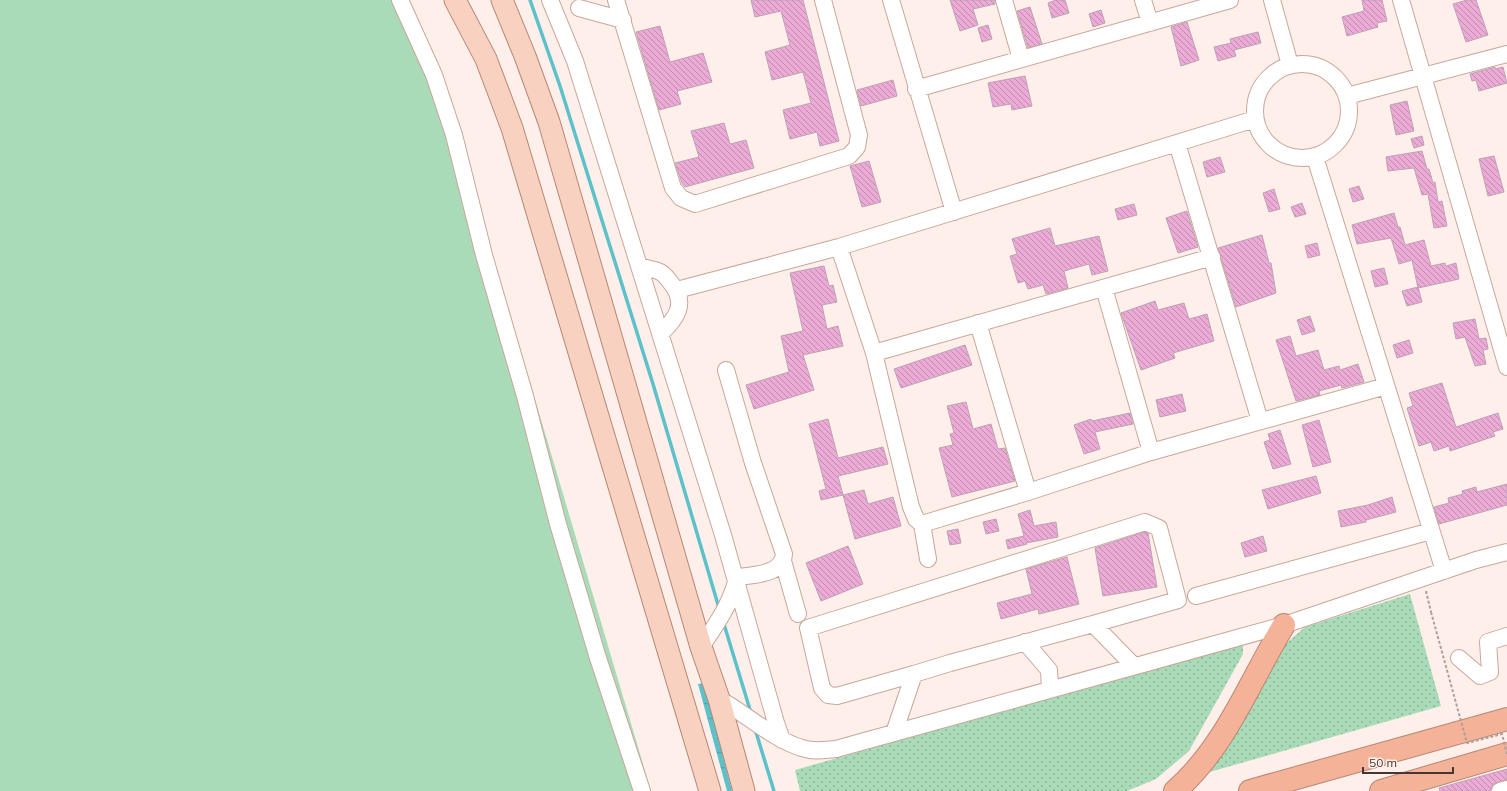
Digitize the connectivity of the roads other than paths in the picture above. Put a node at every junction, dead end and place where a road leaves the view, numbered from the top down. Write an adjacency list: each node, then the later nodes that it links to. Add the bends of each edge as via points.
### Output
1 (400, 0): 65 (street, via 434,75 454,135 484,255 525,396 558,524 598,658)
2 (455, 0): 66 (main road, via 486,59 512,128)
3 (502, 0): 54 (main road, via 548,122)
4 (550, 0): 16 (street)
5 (616, 0): 14 (street)
6 (823, 0): 14 (street, via 859,135 857,147 849,156 696,204 681,198 673,188)
7 (891, 0): 21 (street)
8 (1004, 0): 18 (street)
9 (1143, 0): 15 (street)
10 (1230, 0): 15 (street)
11 (1272, 0): 19 (street)
12 (1401, 0): 20 (street)
13 (580, 4): 14 (street); 16 (street)
14 (623, 20)
15 (1150, 23): 18 (street)
16 (562, 28): 29 (street, via 575,60)
17 (1507, 54): 20 (street)
18 (1021, 59): 21 (street)
19 (1290, 66): 22 (street, via 1314,66 1324,70 1334,77); 23 (street, via 1277,71 1259,91)
20 (1422, 75): 22 (street); 35 (street)
21 (916, 89): 26 (street)
22 (1346, 96): 25 (street, via 1349,111 1347,126 1340,140 1329,150)
23 (1255, 119): 24 (street); 25 (street, via 1260,134 1270,146 1284,154 1299,158)
24 (1178, 142): 26 (street); 28 (street)
25 (1315, 156): 37 (street)
26 (954, 212): 27 (street)
27 (839, 246): 31 (street); 34 (street)
28 (1212, 257): 30 (street); 38 (street)
29 (639, 266): 31 (street, via 658,271); 33 (street)
30 (1104, 288): 32 (street); 39 (street)
31 (677, 290): 33 (street, via 680,306 677,314 672,323)
32 (978, 323): 34 (street); 40 (street)
33 (660, 334): 47 (street)
34 (874, 353): 41 (street, via 911,507 916,519)
35 (1507, 368)
36 (726, 370): 45 (street, via 784,554)
37 (1386, 386): 38 (street); 42 (street)
38 (1260, 421): 39 (street)
39 (1151, 452): 40 (street)
40 (1028, 492): 41 (street)
41 (922, 524): 44 (street)
42 (1431, 531): 46 (street); 48 (street)
43 (1507, 552): 46 (street)
44 (928, 559)
45 (783, 561): 47 (street, via 775,570); 49 (street)
46 (1444, 571): 51 (street)
47 (735, 580): 54 (street, via 731,600); 62 (street)
48 (1196, 596)
49 (798, 614)
50 (1093, 624): 53 (street); 56 (street); 57 (street, via 1178,600 1159,528 1145,522 808,628 822,688 828,695 837,696)
51 (1284, 624): 56 (street); 68 (highway, via 1224,732 1197,768)
52 (1507, 636): 55 (street, via 1488,642 1490,672 1480,676)
53 (1025, 642): 57 (street); 58 (street, via 1049,670)
54 (701, 647): 59 (main road)
55 (1459, 658)
56 (1134, 666): 58 (street)
57 (914, 674): 61 (street)
58 (1050, 690): 61 (street)
59 (719, 699): 62 (street); 67 (main road)
60 (1507, 720): 69 (highway)
61 (894, 733): 62 (street, via 836,749 817,751)
62 (782, 740)
63 (1507, 754): 70 (highway)
64 (1507, 789): 71 (street)
65 (642, 791)
66 (710, 791)
67 (744, 791)
68 (1175, 791)
69 (1250, 791)
70 (1381, 791)
71 (1500, 791)

